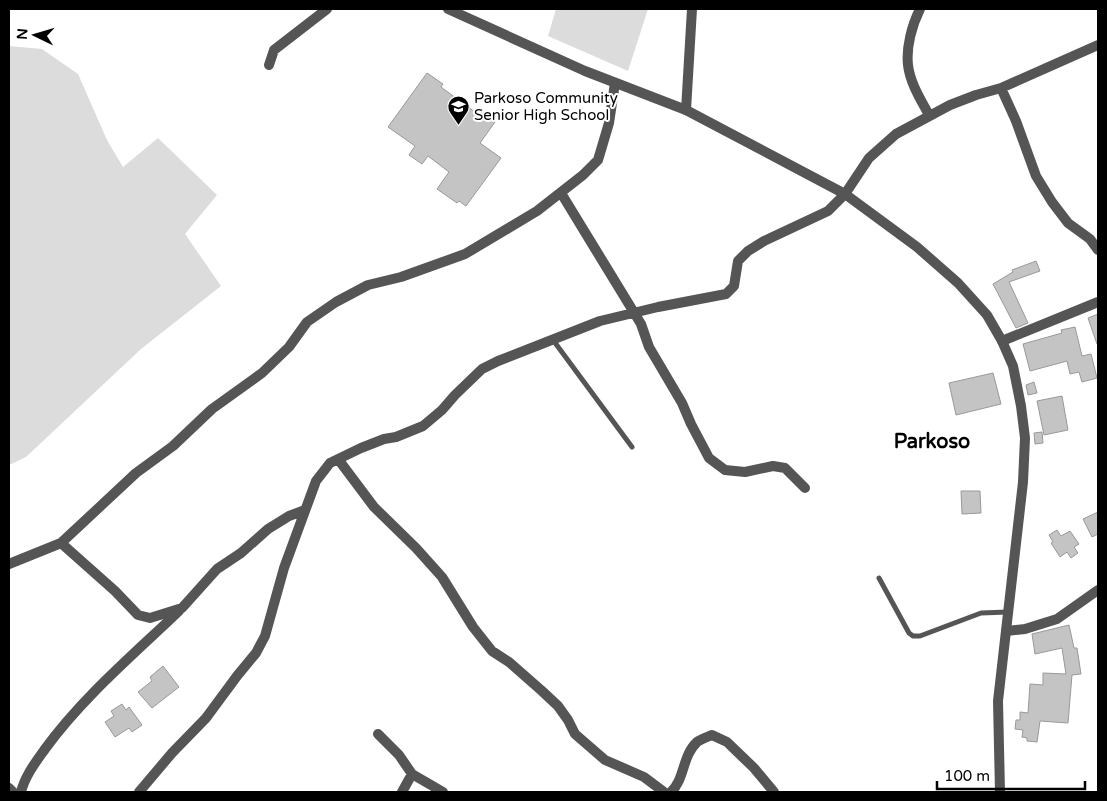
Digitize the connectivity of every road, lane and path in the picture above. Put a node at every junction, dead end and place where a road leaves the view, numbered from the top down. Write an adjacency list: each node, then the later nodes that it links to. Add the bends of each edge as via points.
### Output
1 (327, 9): 6 (street, via 274,50)
2 (448, 9): 7 (street)
3 (692, 9): 9 (street)
4 (917, 10): 10 (street, via 908,66)
5 (1098, 45): 8 (street)
6 (269, 66)
7 (616, 83): 9 (street); 11 (street, via 598,160)
8 (1001, 88): 10 (street, via 950,105); 13 (street, via 1036,176 1068,223 1090,239)
9 (686, 110): 12 (street)
10 (929, 116): 12 (street, via 886,141 869,158)
11 (561, 193): 15 (street); 22 (street, via 464,254 401,277 368,285 307,322 289,347 262,373 212,408)
12 (845, 194): 15 (street, via 825,213 748,251 738,261 734,286 726,294); 17 (street, via 958,283 987,315)
13 (1098, 250)
14 (1098, 302): 17 (street)
15 (634, 312): 16 (street, via 578,328); 20 (street, via 649,347 709,458 724,470 745,472 773,466 785,468)
16 (553, 340): 18 (lane); 19 (street, via 482,369 423,426)
17 (1002, 341): 27 (street, via 1016,380 1025,438)
18 (632, 447)
19 (338, 459): 21 (street, via 330,462 316,481); 37 (street, via 374,507 442,577 492,651 542,690 568,720 575,734 605,760 644,777)
20 (805, 488)
21 (305, 510): 26 (street, via 268,529 217,569); 34 (street, via 265,636 256,653 206,718)
22 (61, 543): 23 (street); 26 (street, via 138,616 150,618)
23 (9, 564)
24 (879, 578): 27 (lane, via 913,636 981,613)
25 (1098, 590): 28 (street, via 1057,619)
26 (182, 608): 33 (street, via 74,712 30,771)
27 (1008, 612): 28 (street)
28 (1006, 631): 40 (street, via 998,701)
29 (378, 734): 30 (street)
30 (412, 774): 35 (street); 36 (street)
31 (9, 788): 32 (street)
32 (14, 792)
33 (21, 792)
34 (139, 792)
35 (402, 792)
36 (443, 792)
37 (664, 792)
38 (671, 792): 39 (street, via 680,782 688,755 698,741 712,734 727,742)
39 (774, 792)
40 (1000, 792)

